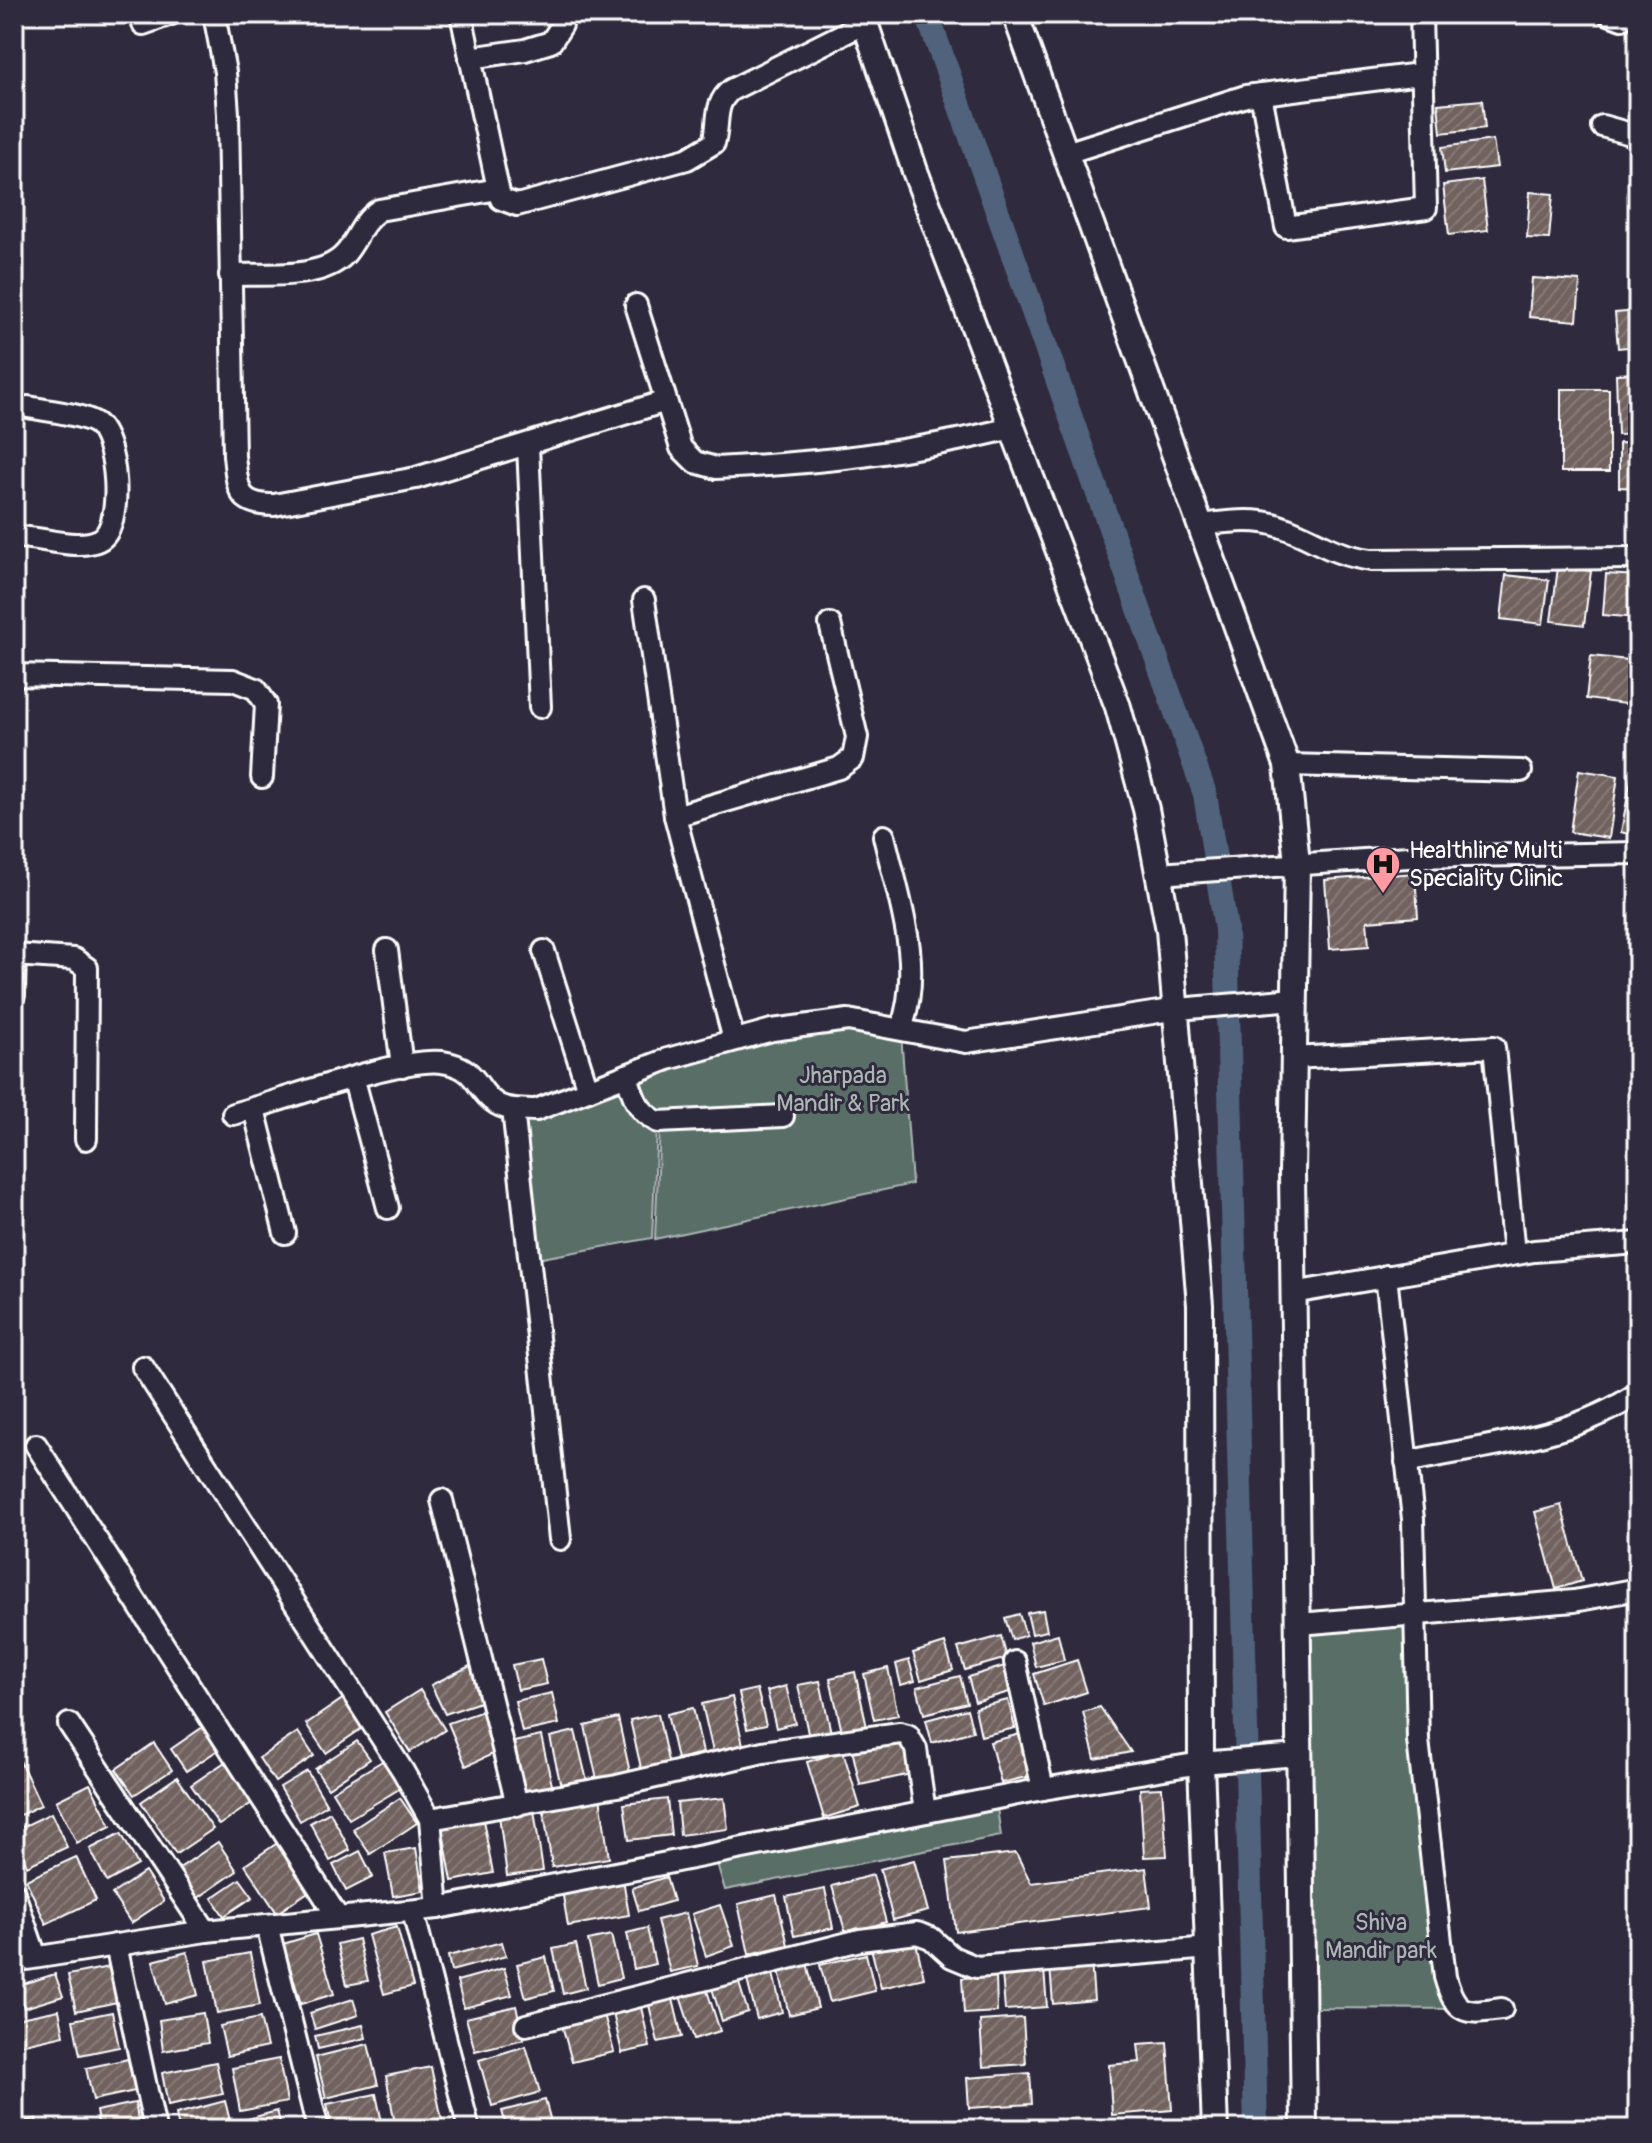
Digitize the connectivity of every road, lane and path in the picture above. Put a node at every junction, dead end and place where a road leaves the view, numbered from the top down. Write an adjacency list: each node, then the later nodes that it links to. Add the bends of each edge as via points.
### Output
1 (171, 14): 8 (street)
2 (214, 14): 16 (street, via 228,114)
3 (461, 14): 9 (street)
4 (562, 14): 9 (street, via 562,25 551,42)
5 (1015, 14): 14 (street)
6 (1421, 14): 10 (street)
7 (864, 18): 15 (street, via 722,97 714,143 687,159 517,205 501,199); 20 (street)
8 (143, 24)
9 (470, 58): 15 (street)
10 (1420, 74): 11 (street); 11 (street, via 1426,208 1286,227)
11 (1261, 94): 14 (street, via 1210,105)
12 (1602, 126): 13 (street)
13 (1638, 136)
14 (1066, 153): 22 (street)
15 (498, 189): 16 (street, via 379,210 366,218 346,253 317,270)
16 (230, 275): 21 (street, via 234,456 245,500 274,505 330,497)
17 (636, 305): 18 (street)
18 (666, 401): 20 (street, via 681,448 695,462 716,468 858,459); 21 (street)
19 (28, 407): 23 (street, via 95,422 112,457 114,516 110,531 85,543)
20 (1012, 428): 36 (street, via 1118,707)
21 (528, 446): 28 (street)
22 (1200, 525): 24 (street, via 1259,521 1342,556 1371,560); 29 (street)
23 (14, 537)
24 (1638, 558)
25 (644, 600): 32 (street)
26 (830, 624): 32 (street, via 857,737 853,758 839,768)
27 (14, 675): 31 (street, via 233,680 256,689 266,704)
28 (540, 707)
29 (1287, 765): 30 (street); 35 (street)
30 (1521, 771)
31 (262, 777)
32 (675, 816): 44 (street)
33 (884, 836): 43 (street, via 912,962 911,1000)
34 (1638, 853): 35 (street)
35 (1297, 863): 36 (street); 41 (street)
36 (1158, 874): 42 (street)
37 (387, 950): 46 (street)
38 (544, 951): 49 (street)
39 (15, 955): 40 (street); 54 (street, via 74,959 87,968)
40 (14, 995)
41 (1295, 999): 42 (street); 45 (street)
42 (1178, 1009): 43 (street, via 966,1042); 73 (street, via 1200,1305)
43 (901, 1029): 44 (street, via 848,1020)
44 (734, 1040): 47 (street)
45 (1293, 1058): 58 (street, via 1494,1047); 60 (street)
46 (402, 1066): 48 (street); 51 (street, via 442,1062 463,1069 478,1079 493,1102)
47 (627, 1075): 49 (street); 53 (street, via 643,1114 658,1122)
48 (354, 1080): 50 (street); 55 (street)
49 (588, 1090): 51 (street, via 536,1110)
50 (254, 1109): 52 (street); 56 (street)
51 (513, 1109): 66 (street)
52 (233, 1114)
53 (783, 1116)
54 (86, 1139)
55 (388, 1208)
56 (285, 1233)
57 (1638, 1243): 58 (street)
58 (1514, 1254): 59 (street)
59 (1386, 1276): 60 (street); 64 (street)
60 (1293, 1293): 69 (street)
61 (143, 1367): 77 (street)
62 (1638, 1393): 64 (street, via 1575,1426)
63 (36, 1445): 81 (street)
64 (1406, 1462): 68 (street)
65 (442, 1500): 75 (street)
66 (560, 1539)
67 (1638, 1589): 68 (street, via 1574,1601)
68 (1416, 1615): 69 (street); 88 (street, via 1418,1740 1445,1977 1460,2009)
69 (1299, 1624): 72 (street)
70 (1015, 1662): 74 (street)
71 (69, 1724): 83 (street)
72 (1297, 1755): 73 (street); 94 (street)
73 (1202, 1762): 74 (street); 85 (street)
74 (1043, 1789): 76 (street)
75 (517, 1805): 76 (street, via 763,1752 900,1733 908,1735 916,1749); 77 (street)
76 (925, 1812): 79 (street)
77 (430, 1819): 79 (street)
78 (14, 1893): 86 (street)
79 (438, 1908): 80 (street)
80 (413, 1912): 81 (street); 92 (street)
81 (337, 1916): 82 (street)
82 (267, 1925): 83 (street); 91 (street)
83 (206, 1931): 84 (street)
84 (116, 1945): 86 (street); 90 (street)
85 (1210, 1948): 89 (street, via 976,1967 917,1933 860,1940); 93 (street)
86 (36, 1957): 87 (street)
87 (14, 1961)
88 (1502, 2009)
89 (526, 2025)
90 (155, 2129)
91 (318, 2129)
92 (469, 2129)
93 (1215, 2129)
94 (1304, 2129)

